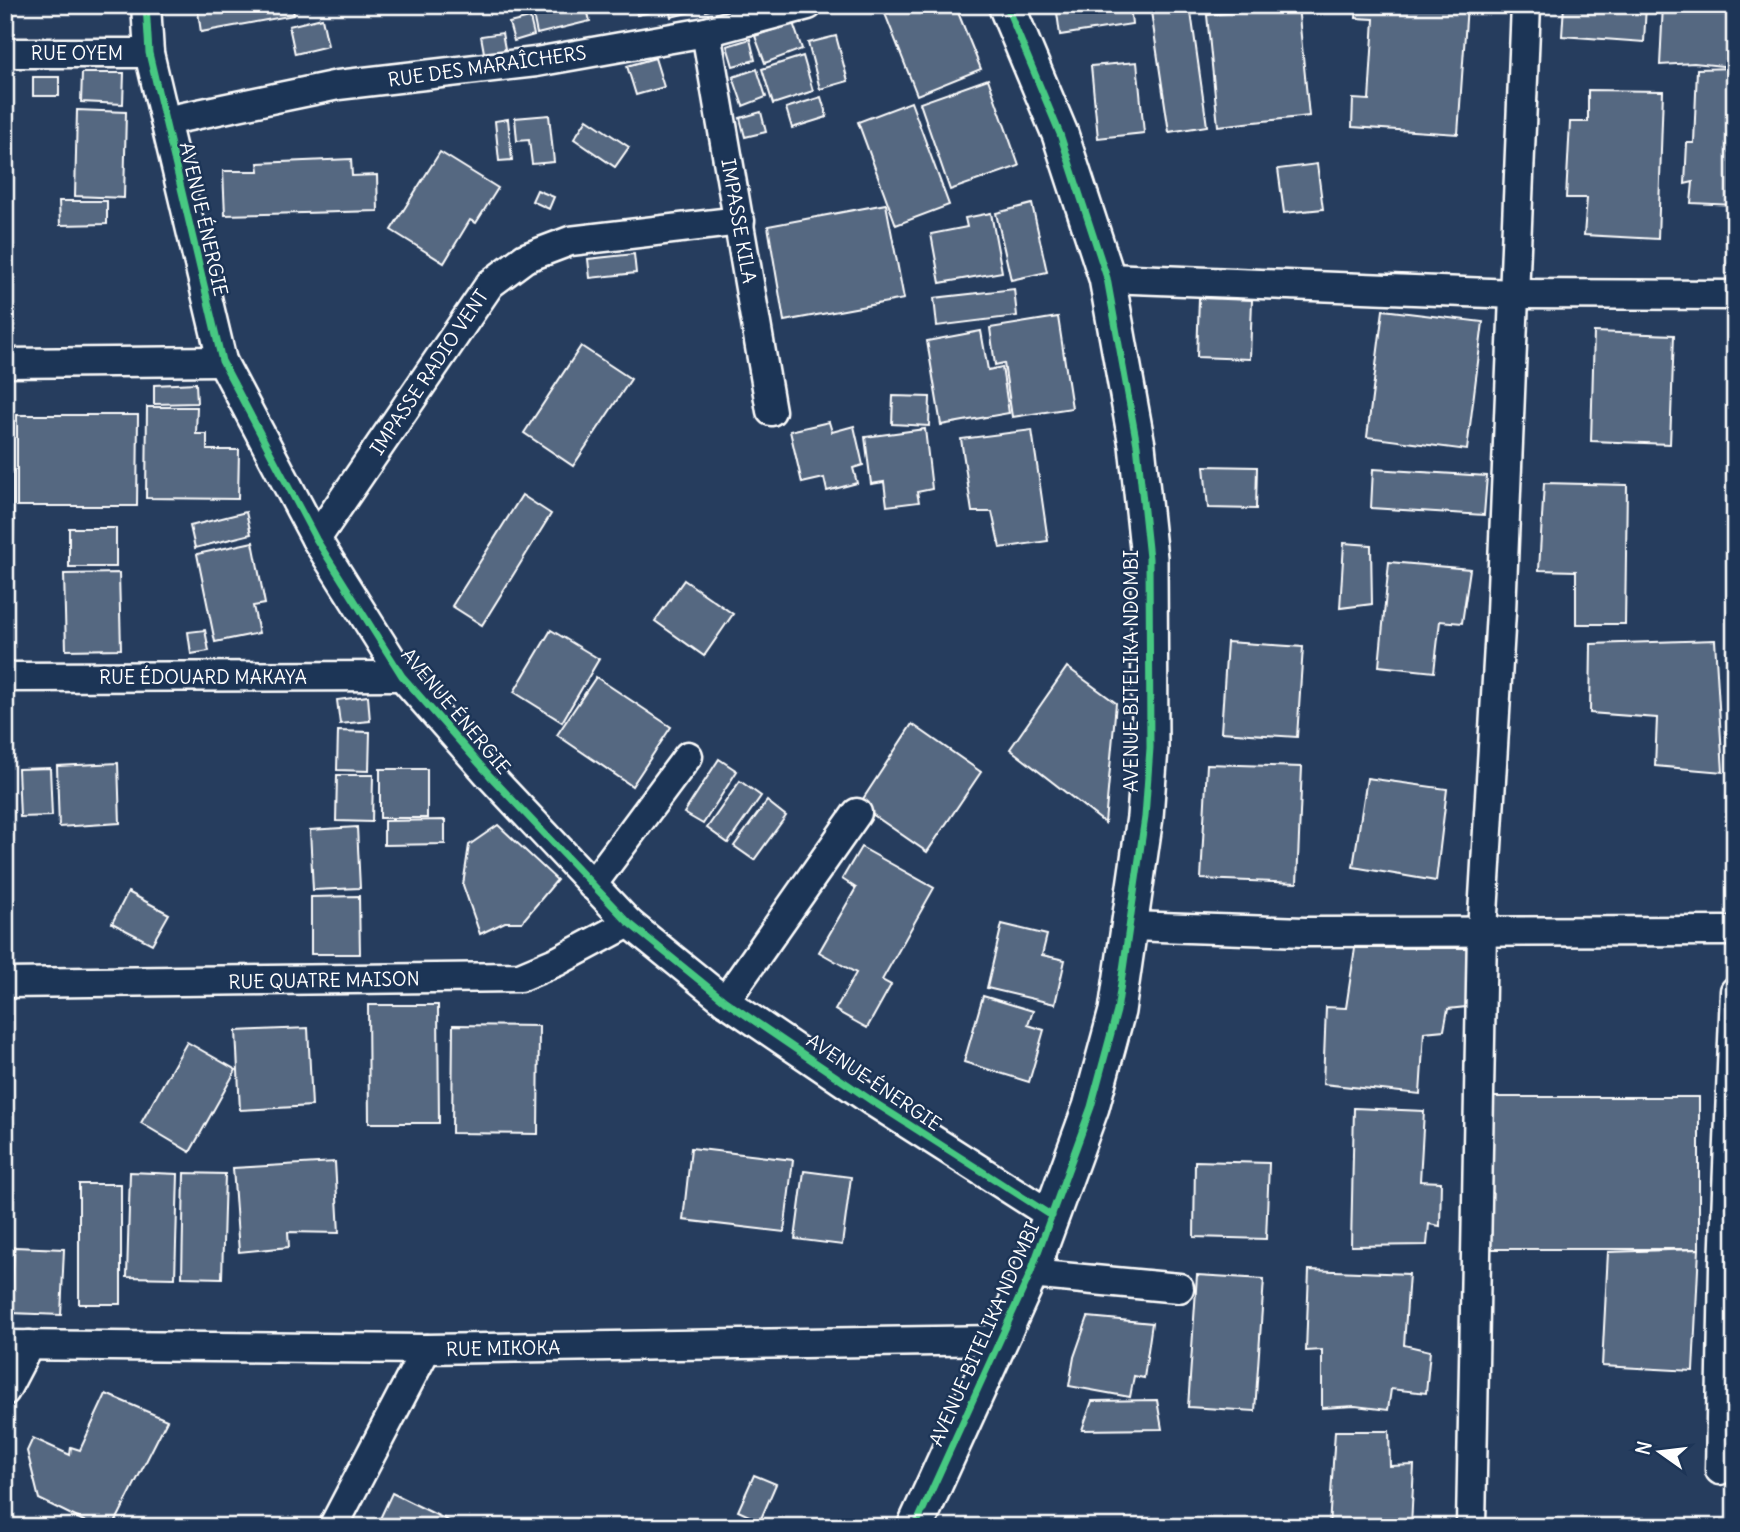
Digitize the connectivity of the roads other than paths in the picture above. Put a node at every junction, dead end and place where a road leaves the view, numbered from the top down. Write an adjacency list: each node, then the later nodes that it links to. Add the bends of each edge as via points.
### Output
1 (146, 5): 7 (street, AVENUE ÉNERGIE)
2 (808, 5): 5 (street, RUE DES MARAÎCHERS)
3 (1006, 5): 10 (street, AVENUE BITELIKA NDOMBI, via 1060,134)
4 (1526, 5): 11 (street)
5 (706, 32): 8 (street, RUE DES MARAÎCHERS, via 536,62 338,85); 9 (street, IMPASSE KILA)
6 (5, 53): 7 (street, RUE OYEM)
7 (149, 53): 8 (street, AVENUE ÉNERGIE)
8 (165, 121): 13 (street, AVENUE ÉNERGIE)
9 (740, 221): 15 (street, IMPASSE KILA); 16 (street, IMPASSE RADIO VENT, via 570,242 525,258 490,284)
10 (1107, 278): 11 (street); 23 (street, AVENUE BITELIKA NDOMBI, via 1137,444 1149,558 1150,748)
11 (1515, 294): 12 (street); 25 (street)
12 (1735, 296)
13 (222, 361): 14 (street); 16 (street, AVENUE ÉNERGIE)
14 (5, 363)
15 (771, 411)
16 (316, 538): 17 (street, AVENUE ÉNERGIE)
17 (401, 676): 18 (street, RUE ÉDOUARD MAKAYA); 21 (street, AVENUE ÉNERGIE)
18 (5, 677)
19 (688, 756): 21 (street)
20 (857, 813): 28 (street)
21 (592, 885): 22 (street, AVENUE ÉNERGIE)
22 (629, 923): 26 (street, RUE QUATRE MAISON, via 520,977); 28 (street, AVENUE ÉNERGIE)
23 (1130, 926): 25 (street); 29 (street, AVENUE BITELIKA NDOMBI, via 1117,1012 1091,1107)
24 (1735, 931): 25 (street)
25 (1482, 932): 39 (street)
26 (5, 983)
27 (1735, 991): 36 (street)
28 (726, 1001): 29 (street, AVENUE ÉNERGIE)
29 (1052, 1216): 30 (street, AVENUE BITELIKA NDOMBI)
30 (1030, 1274): 31 (street); 32 (street, AVENUE BITELIKA NDOMBI)
31 (1179, 1288)
32 (1000, 1340): 34 (street, RUE MIKOKA); 38 (street, AVENUE BITELIKA NDOMBI)
33 (17, 1345): 34 (street, RUE MIKOKA); 35 (street)
34 (426, 1349): 37 (street)
35 (5, 1391)
36 (1720, 1470)
37 (333, 1527)
38 (915, 1527)
39 (1471, 1527)

